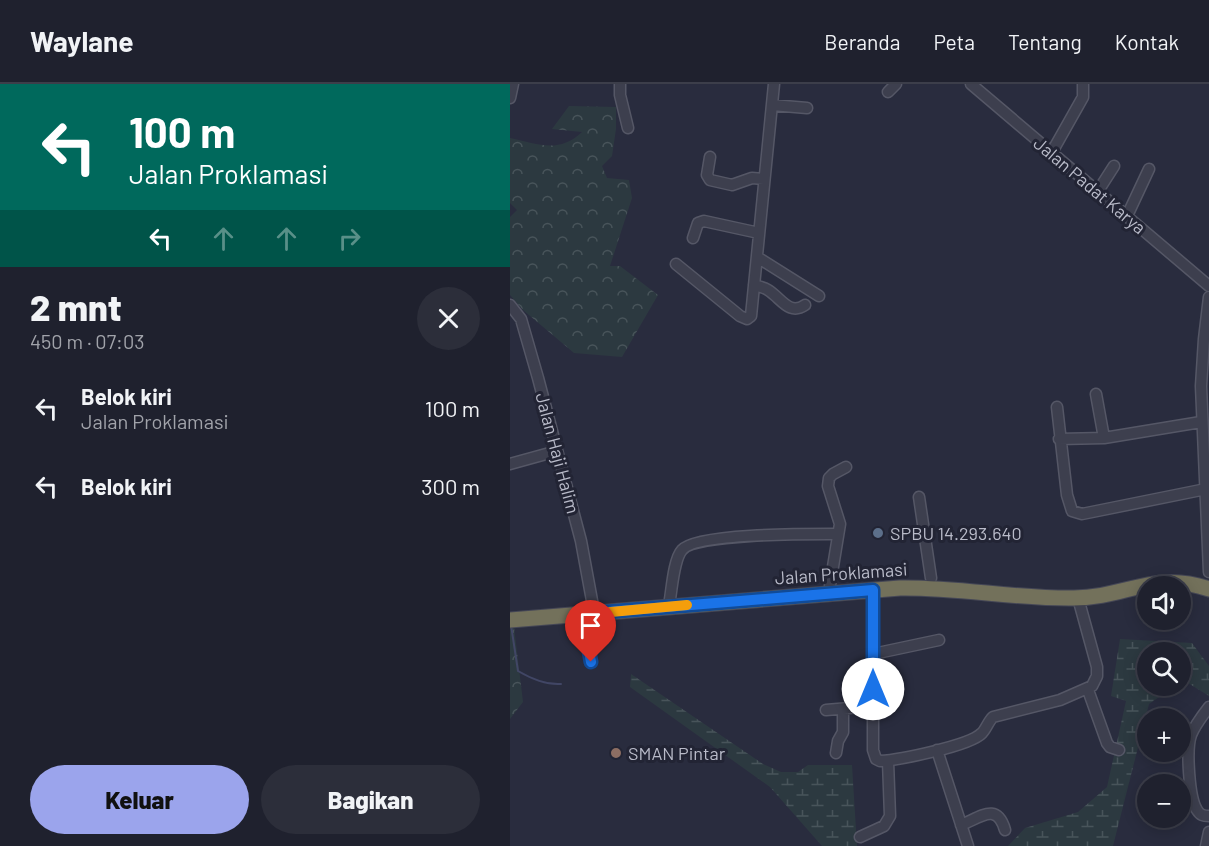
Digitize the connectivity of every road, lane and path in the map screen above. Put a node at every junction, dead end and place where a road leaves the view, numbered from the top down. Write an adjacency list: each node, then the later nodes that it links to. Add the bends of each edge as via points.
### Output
1 (513, 84): 6 (street)
2 (620, 84): 9 (street)
3 (774, 84): 7 (street)
4 (972, 84): 10 (street, Jalan Padat Karya)
5 (1083, 84): 10 (street, via 1083,97)
6 (510, 98)
7 (772, 105): 8 (street); 14 (street)
8 (807, 108)
9 (628, 128)
10 (1052, 152): 15 (street, Jalan Padat Karya)
11 (710, 157): 14 (street, via 706,175 710,180 732,185 752,178)
12 (1114, 166): 15 (street)
13 (1149, 169): 16 (street)
14 (764, 179): 17 (street)
15 (1098, 191): 16 (street, Jalan Padat Karya)
16 (1127, 216): 22 (street, Jalan Padat Karya)
17 (759, 233): 18 (street, via 704,221 696,225); 19 (street)
18 (693, 238)
19 (757, 257): 21 (street); 23 (street)
20 (676, 264): 21 (street, via 745,319 752,316)
21 (754, 285): 26 (street, via 767,289 790,309)
22 (1209, 286)
23 (819, 296)
24 (1209, 297): 29 (street)
25 (510, 304): 32 (street, Jalan Haji Halim, via 525,331)
26 (805, 305)
27 (1096, 394): 30 (street)
28 (1056, 406): 31 (street)
29 (1201, 422): 30 (street); 35 (street)
30 (1104, 438): 31 (street)
31 (1059, 439): 35 (street, via 1068,505 1076,513)
32 (557, 451): 33 (street); 48 (street, Jalan Haji Halim, via 581,540)
33 (510, 464)
34 (846, 467): 37 (street, via 829,478 830,495 840,520)
35 (1206, 489): 38 (street)
36 (919, 497): 40 (street)
37 (837, 534): 41 (street); 47 (street, via 696,542 680,552)
38 (1209, 572)
39 (1209, 577): 45 (highway, Jalan Proklamasi, via 1176,573 1077,589)
40 (931, 578): 41 (highway, Jalan Proklamasi); 45 (highway, Jalan Proklamasi)
41 (830, 585): 44 (highway, Jalan Proklamasi)
42 (1209, 589): 46 (highway, Jalan Proklamasi, via 1165,582)
43 (873, 590): 44 (highway, Jalan Proklamasi); 45 (highway, Jalan Proklamasi, via 926,587); 51 (street)
44 (802, 591): 47 (highway, Jalan Proklamasi); 48 (highway, Jalan Proklamasi)
45 (1029, 592): 46 (highway, Jalan Proklamasi)
46 (1078, 598): 53 (street, via 1097,667 1095,682)
47 (670, 599): 48 (highway, Jalan Proklamasi)
48 (588, 610): 49 (highway, Jalan Proklamasi); 52 (street, Jalan Haji Halim)
49 (513, 616)
50 (939, 640): 51 (street)
51 (873, 654): 54 (street)
52 (591, 662)
53 (1088, 690): 58 (street, via 993,717 977,737); 59 (street, via 1107,743)
54 (873, 706): 57 (street); 61 (street, via 874,755 880,761)
55 (1209, 707): 62 (street, via 1191,735 1189,746 1194,803 1198,813)
56 (826, 710): 57 (street)
57 (843, 710): 60 (street, via 843,732)
58 (937, 750): 61 (street); 63 (street)
59 (1119, 750)
60 (836, 753)
61 (888, 761): 66 (street, via 890,816 884,826)
62 (1209, 816)
63 (961, 825): 64 (street, via 998,814); 67 (street)
64 (1005, 830)
65 (1209, 832): 68 (street)
66 (860, 837)
67 (968, 846)
68 (1206, 846)

